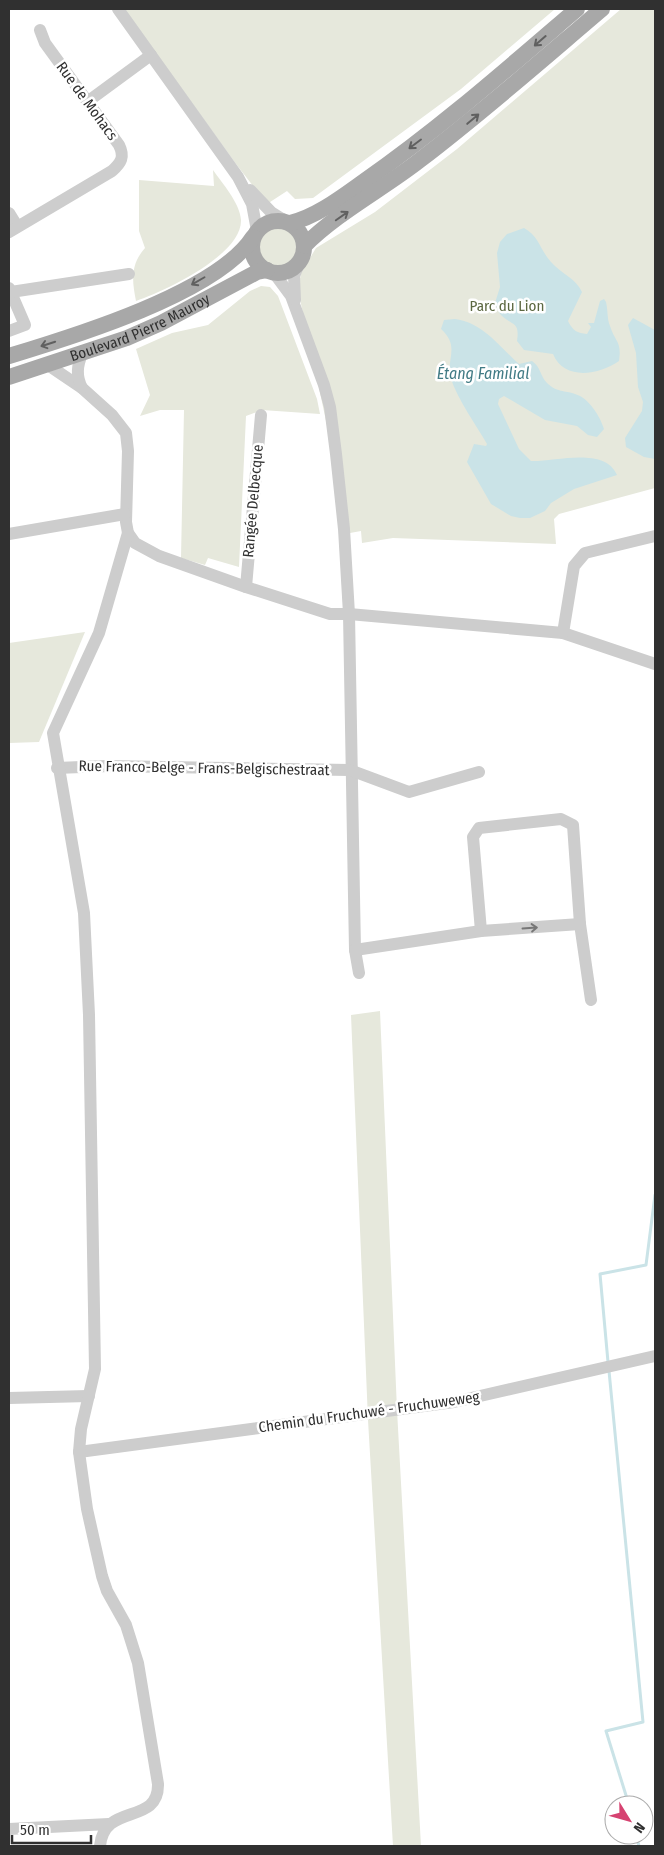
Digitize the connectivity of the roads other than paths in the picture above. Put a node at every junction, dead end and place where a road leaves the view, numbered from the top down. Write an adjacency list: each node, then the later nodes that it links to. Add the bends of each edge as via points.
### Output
1 (118, 9): 5 (street)
2 (577, 9): 9 (main road, one-way to 9, via 409,149 341,197 307,217)
3 (602, 9): 12 (main road, one-way to 3, via 318,233 468,124)
4 (40, 30): 6 (street, Rue de Mohacs, via 45,43)
5 (151, 55): 6 (street); 7 (street)
6 (87, 102): 10 (street, Rue de Mohacs, via 120,148 120,163 112,171)
7 (238, 177): 9 (street, via 267,208); 11 (street, via 252,204)
8 (9, 213): 10 (street)
9 (289, 222): 11 (main road, via 268,222); 12 (main road, via 302,235)
10 (13, 229)
11 (255, 234): 13 (main road, via 252,245 254,257 261,267); 19 (main road, Boulevard Pierre Mauroy, one-way to 19, via 231,261 167,298 82,333)
12 (302, 254): 13 (main road, via 288,271); 16 (street, via 294,282)
13 (270, 272): 16 (street, via 287,289); 18 (main road, Boulevard Pierre Mauroy, via 257,272 161,323)
14 (129, 274): 15 (street)
15 (10, 290): 17 (street, via 25,325)
16 (300, 319): 29 (street, via 330,407 343,519)
17 (9, 331)
18 (82, 354): 20 (main road, Boulevard Pierre Mauroy); 22 (street, via 77,371)
19 (9, 356)
20 (48, 365): 21 (main road, Boulevard Pierre Mauroy); 22 (street)
21 (9, 378)
22 (82, 388): 24 (street, via 112,415 127,438)
23 (261, 415): 28 (street, Rangée Delbecque)
24 (125, 514): 25 (street); 26 (street)
25 (128, 533): 28 (street, via 135,543 148,551); 32 (street, via 99,633 54,727)
26 (9, 534)
27 (655, 536): 30 (street, via 585,553 574,566)
28 (246, 587): 29 (street, via 330,614)
29 (349, 614): 30 (street); 33 (street)
30 (563, 633): 31 (street)
31 (655, 664)
32 (57, 768): 33 (street, Rue Franco-Belge - Frans-Belgischestraat); 41 (street, via 86,931 95,1361)
33 (350, 770): 34 (street, Rue Franco-Belge - Frans-Belgischestraat, via 410,792); 37 (street)
34 (479, 772)
35 (580, 924): 36 (street, one-way to 35); 36 (street, via 574,825 561,818 479,828 472,838); 39 (street)
36 (481, 931): 37 (street)
37 (355, 950): 38 (street)
38 (359, 973)
39 (591, 1000)
40 (655, 1356): 43 (street, Chemin du Fruchuwé - Fruchuweweg, via 454,1402)
41 (89, 1396): 42 (street); 43 (street, via 80,1429)
42 (9, 1398)
43 (79, 1452): 44 (street, via 87,1509 102,1576 135,1651 158,1784 156,1798 149,1807)
44 (109, 1824): 45 (street); 46 (street, via 102,1834)
45 (9, 1829)
46 (100, 1846)

